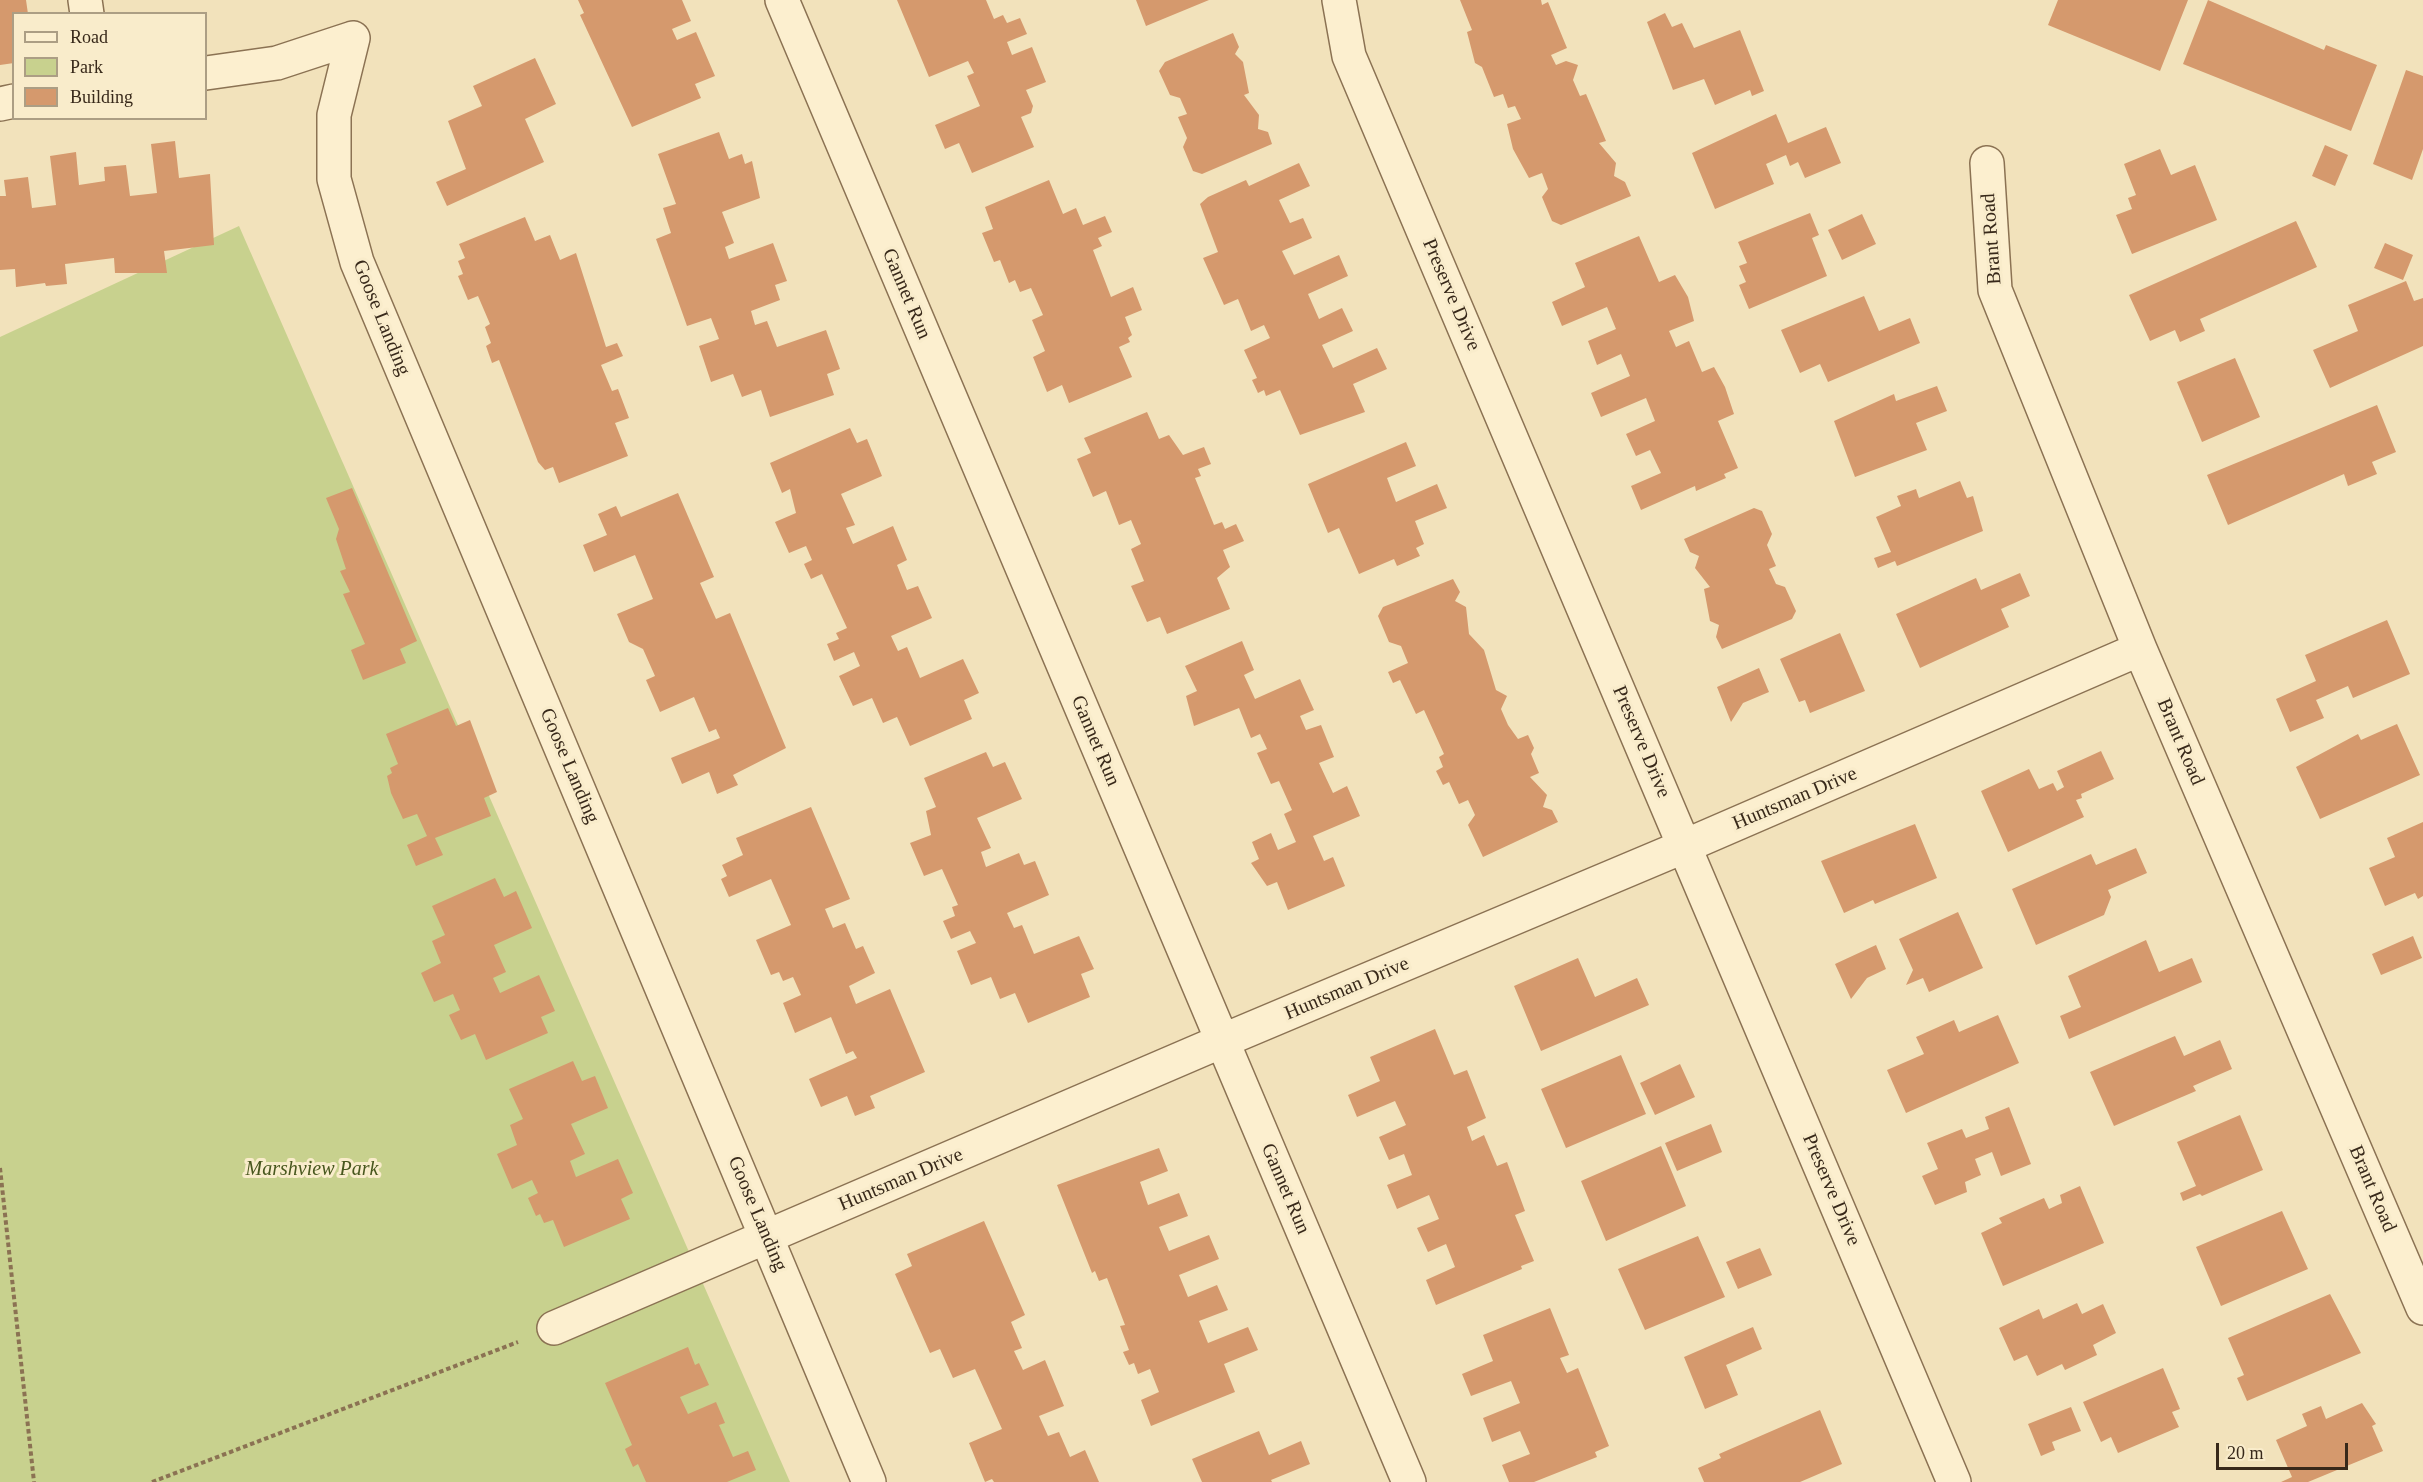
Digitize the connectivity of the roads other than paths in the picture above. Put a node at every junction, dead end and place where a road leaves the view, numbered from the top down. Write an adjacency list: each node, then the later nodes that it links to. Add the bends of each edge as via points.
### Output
1 (782, 0): 7 (street, Gannet Run)
2 (1338, 0): 6 (street, Preserve Drive, via 1349,56)
3 (207, 73): 8 (street, Goose Landing, via 277,63 353,38 334,115 334,179 357,262)
4 (1987, 163): 5 (street, Brant Road, via 1995,290)
5 (2140, 649): 6 (street, Huntsman Drive); 9 (street, Brant Road)
6 (1685, 846): 7 (street, Huntsman Drive); 13 (street, Preserve Drive)
7 (1222, 1041): 8 (street, Huntsman Drive); 12 (street, Gannet Run)
8 (767, 1238): 10 (street, Huntsman Drive); 11 (street, Goose Landing)
9 (2423, 1308)
10 (554, 1328)
11 (869, 1482)
12 (1409, 1482)
13 (1954, 1482)

